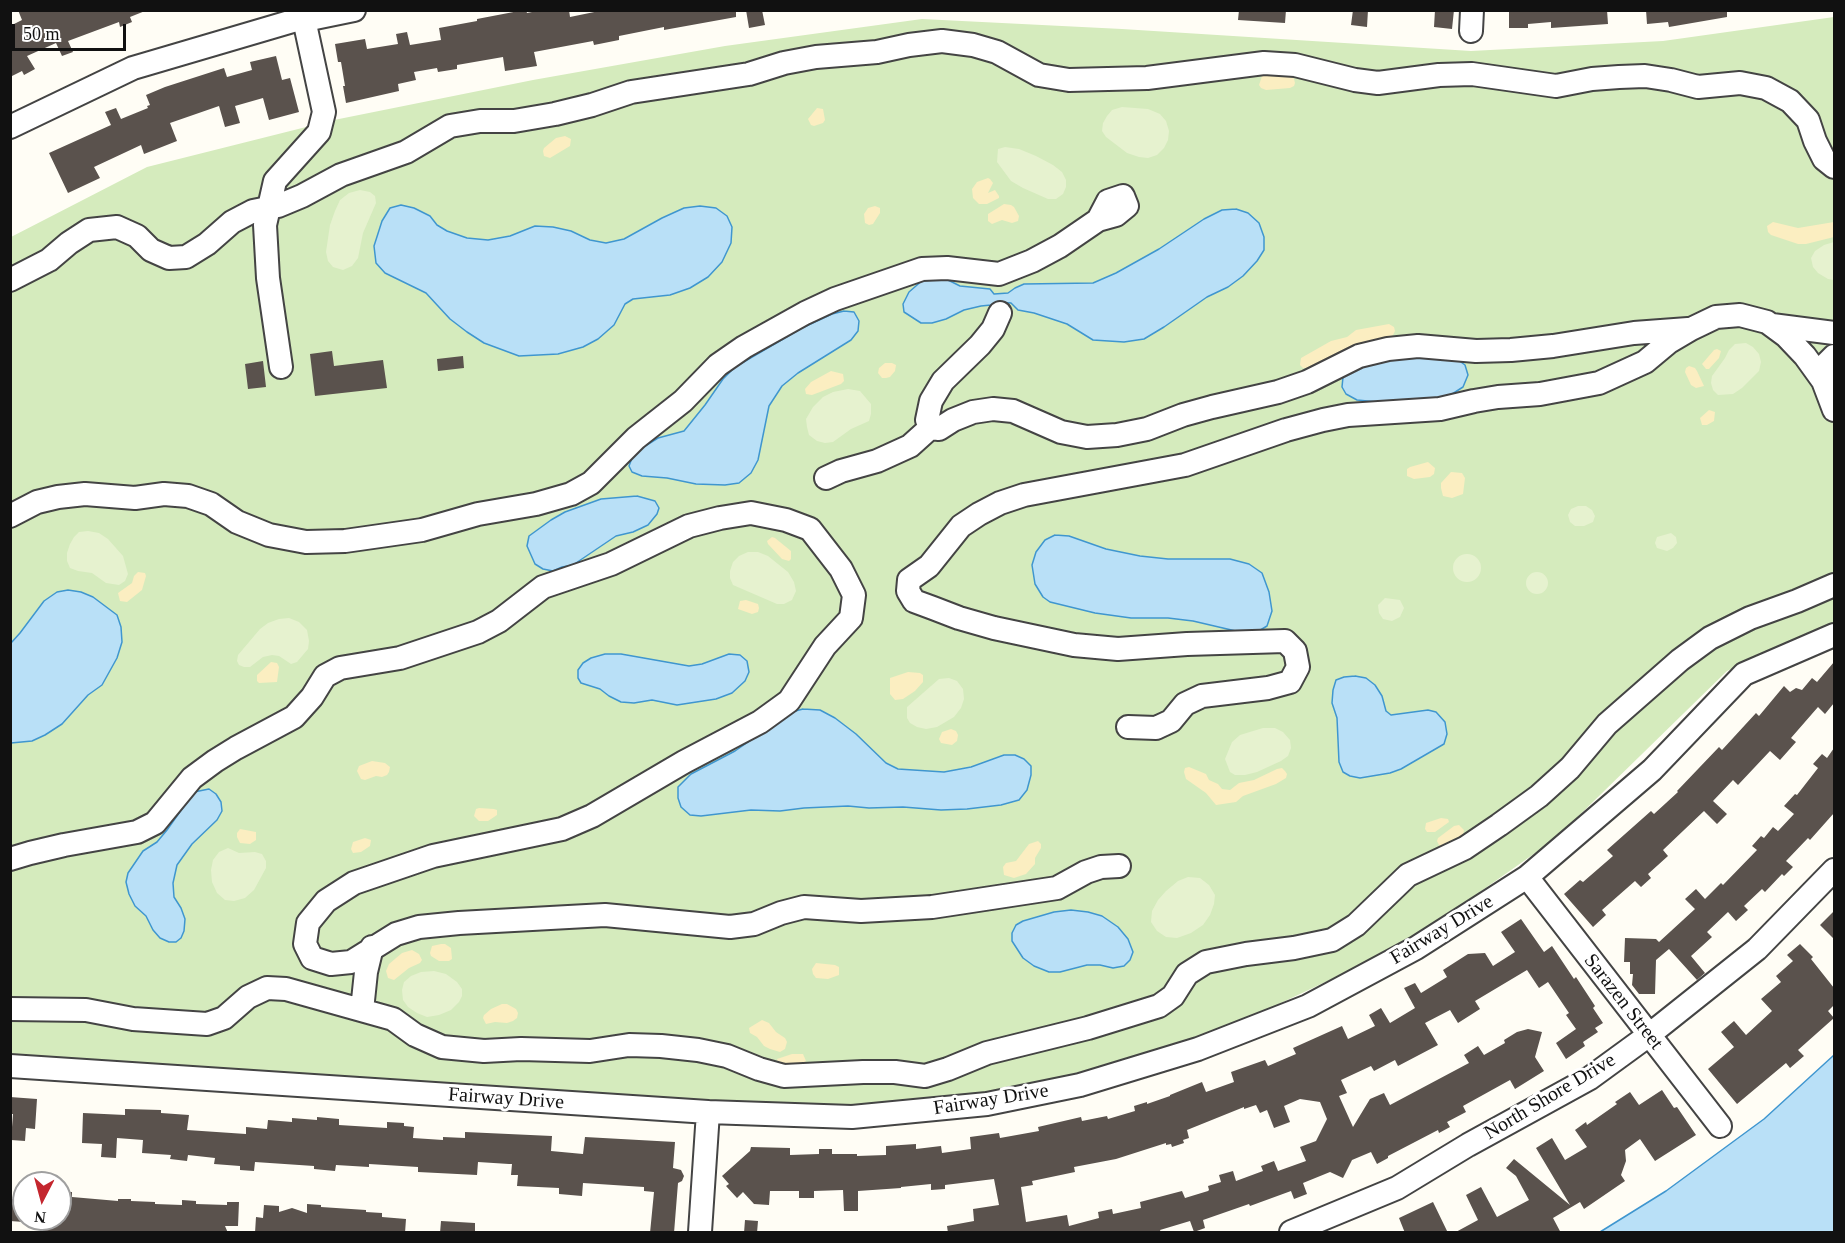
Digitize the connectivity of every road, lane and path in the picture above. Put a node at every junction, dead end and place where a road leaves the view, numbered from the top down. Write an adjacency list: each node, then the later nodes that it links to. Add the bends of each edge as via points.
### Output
1 (354, 10): 2 (street)
2 (303, 14): 3 (street, via 133,68); 5 (street, via 324,112 319,132 275,181)
3 (10, 127)
4 (1834, 167): 5 (street, via 1824,159 1808,120 1790,101 1766,88 1740,82 1698,87 1645,76 1556,86 1473,74 1378,83 1295,65 1264,63 1147,78 1069,80 1039,75 997,52 942,41 784,63 749,74 631,92 555,114 450,126 406,152)
5 (268, 207): 7 (street, via 232,222 186,257 169,258 117,227 89,230 50,260); 13 (street, via 268,278)
6 (1098, 220): 18 (street, via 1004,281 999,274 922,269 805,313 718,365 591,483 571,495 422,530 345,541 306,542 269,535 237,522 211,504 188,496 164,494 135,498 67,496 37,502)
7 (10, 280)
8 (1000, 313): 16 (street, via 993,330 943,381 931,401 927,420)
9 (1771, 325): 10 (street, via 1740,315 1716,318); 11 (street); 14 (street, via 1806,356)
10 (1691, 329): 16 (street, via 1511,350 1418,346 1388,349 1359,356 1278,392 1117,435 1078,436 1013,411 993,409 973,411 939,429); 21 (street, via 1645,362 1599,383 1440,409 1348,415 1286,430 1185,465 1024,495 1000,503 961,526 929,566 909,580 908,591 915,601 994,628 1074,645 1118,649 1285,641 1295,651 1298,667 1290,682 1202,696 1185,704 1171,721 1156,728)
11 (1834, 333)
12 (1834, 356): 14 (street, via 1826,364)
13 (281, 367)
14 (1823, 381): 15 (street)
15 (1834, 410)
16 (930, 428): 17 (street, via 910,446)
17 (826, 478)
18 (10, 516)
19 (1834, 585): 28 (street, via 1750,618 1680,660 1607,724 1570,768 1539,796 1465,848 1407,875 1356,925 1332,940 1206,962 1187,974 1173,996 1159,1006 987,1053 948,1070 925,1076 895,1072 784,1076 727,1056 661,1046 629,1045 590,1051 442,1047 393,1019)
20 (1834, 635): 25 (street, Fairway Drive, via 1744,674 1652,770)
21 (1128, 728)
22 (10, 860): 26 (street, via 64,845 137,832 154,824 192,778 236,748 294,717 325,676 340,668 400,658 478,632 543,587 611,564 688,526 751,513 810,529 841,569 854,595 851,618 825,646 789,701 760,722 592,816 561,829 433,856 387,870 354,883 326,901 308,923 305,944 312,958 331,964 351,962)
23 (1119, 866): 26 (street, via 1086,872 1057,888 932,907 861,911 804,907 754,924 730,927 605,915 515,919 419,927)
24 (1834, 870): 29 (street, North Shore Drive, via 1757,949)
25 (1527, 878): 29 (street, Sarazen Street); 31 (street, Fairway Drive, via 1416,948 1308,1006 1198,1049 1080,1085 987,1104 852,1117)
26 (372, 947): 28 (street)
27 (10, 1009): 28 (street, via 86,1010 133,1019 207,1024 224,1018 267,988 286,989)
28 (362, 1010)
29 (1648, 1035): 32 (street, Sarazen Street); 34 (street, North Shore Drive, via 1590,1078 1397,1188)
30 (10, 1066): 31 (street, Fairway Drive)
31 (708, 1112): 33 (street)
32 (1720, 1126)
33 (700, 1233)
34 (1291, 1233)

